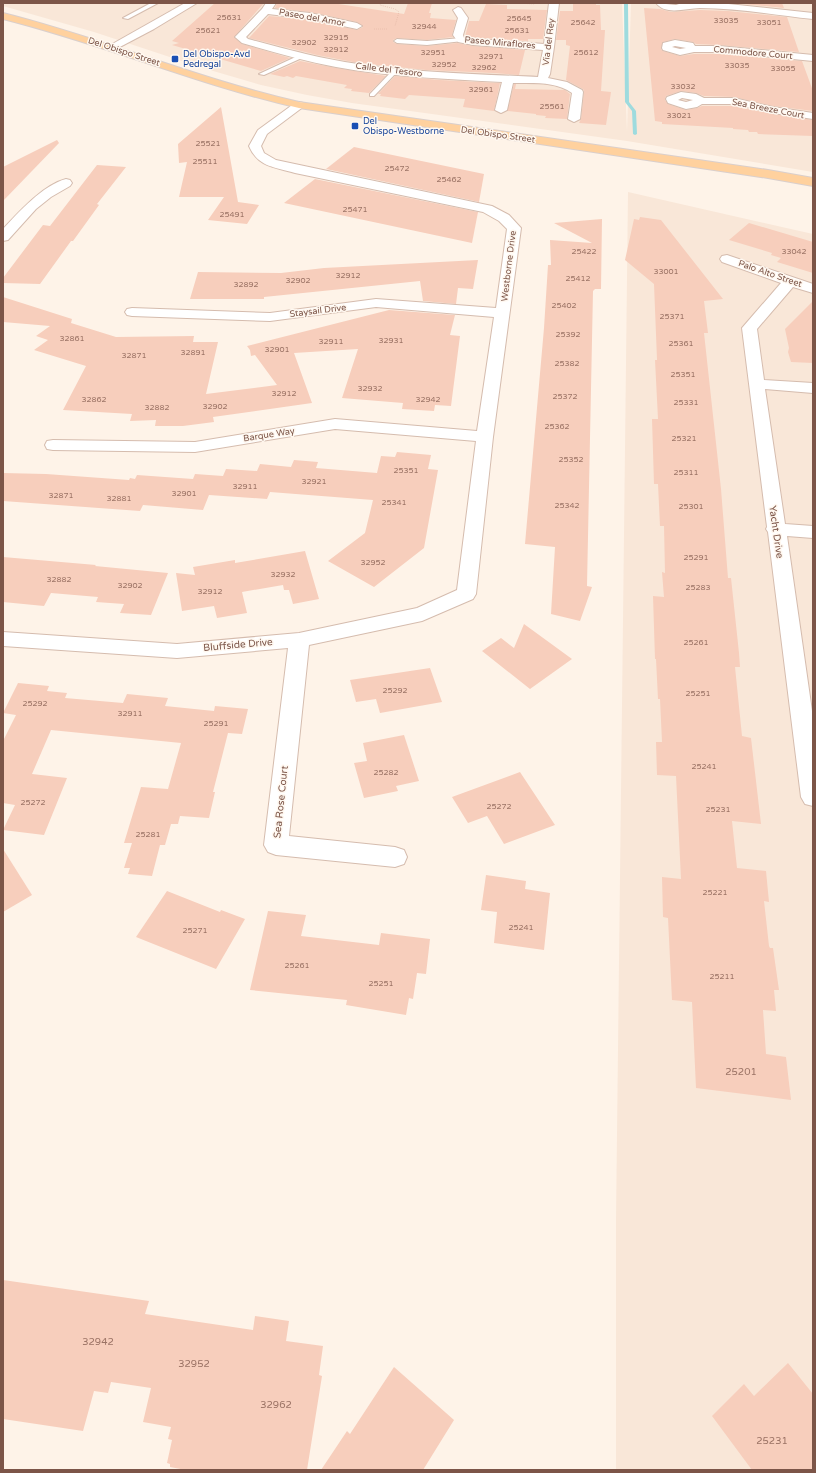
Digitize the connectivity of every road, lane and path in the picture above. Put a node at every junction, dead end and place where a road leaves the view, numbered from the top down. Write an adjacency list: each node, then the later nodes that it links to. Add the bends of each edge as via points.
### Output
1 (155, 3): 10 (lane)
2 (192, 3): 14 (street, via 151,28)
3 (554, 3): 15 (street, Via del Rey)
4 (661, 3): 5 (street, via 672,8 681,8)
5 (685, 4): 9 (street)
6 (268, 7): 11 (street, Paseo del Amor); 17 (street, Calle del Tesoro, via 240,37 245,41)
7 (458, 10): 12 (street, Paseo Miraflores, via 463,18 458,35)
8 (3, 16): 14 (main road, Del Obispo Street)
9 (813, 16)
10 (126, 18)
11 (357, 26)
12 (461, 40): 13 (lane, via 427,43); 15 (street, Paseo Miraflores)
13 (397, 41)
14 (112, 47): 25 (main road, Del Obispo Street, via 249,93)
15 (549, 47): 22 (street, Via del Rey)
16 (692, 49): 18 (street, Commodore Court, via 719,49)
17 (302, 56): 19 (street, Calle del Tesoro, via 363,68); 20 (lane)
18 (813, 58)
19 (395, 71): 21 (street, Calle del Tesoro); 23 (lane)
20 (262, 74)
21 (508, 80): 22 (street, Calle del Tesoro); 26 (street)
22 (542, 80): 28 (street, Calle del Tesoro, via 573,88 578,92)
23 (372, 95)
24 (699, 101): 27 (street, Sea Breeze Court, via 734,101)
25 (299, 105): 29 (main road, Del Obispo Street); 36 (street, Westborne Drive, via 262,132 255,146 259,155 272,163 299,170 487,209 504,218 514,228)
26 (501, 110)
27 (813, 116)
28 (574, 119)
29 (813, 182)
30 (66, 183): 31 (street, via 26,210)
31 (3, 237)
32 (727, 259): 33 (street, Palo Alto Street)
33 (790, 281): 34 (street, Palo Alto Street); 37 (street, Yacht Drive, via 748,328)
34 (813, 289)
35 (132, 312): 36 (street, Staysail Drive, via 270,317 376,303)
36 (503, 313): 39 (street, Westborne Drive)
37 (756, 384): 38 (street); 41 (street, Yacht Drive)
38 (813, 388)
39 (485, 437): 40 (street, Barque Way, via 335,424 195,447); 43 (street, Westborne Drive)
40 (53, 445)
41 (776, 529): 42 (street); 46 (street, Yacht Drive)
42 (813, 532)
43 (466, 594): 45 (street, Bluffside Drive, via 422,614)
44 (3, 639): 45 (street, Bluffside Drive, via 177,651)
45 (299, 640): 47 (street, Sea Rose Court, via 276,845)
46 (813, 797)
47 (395, 857)

